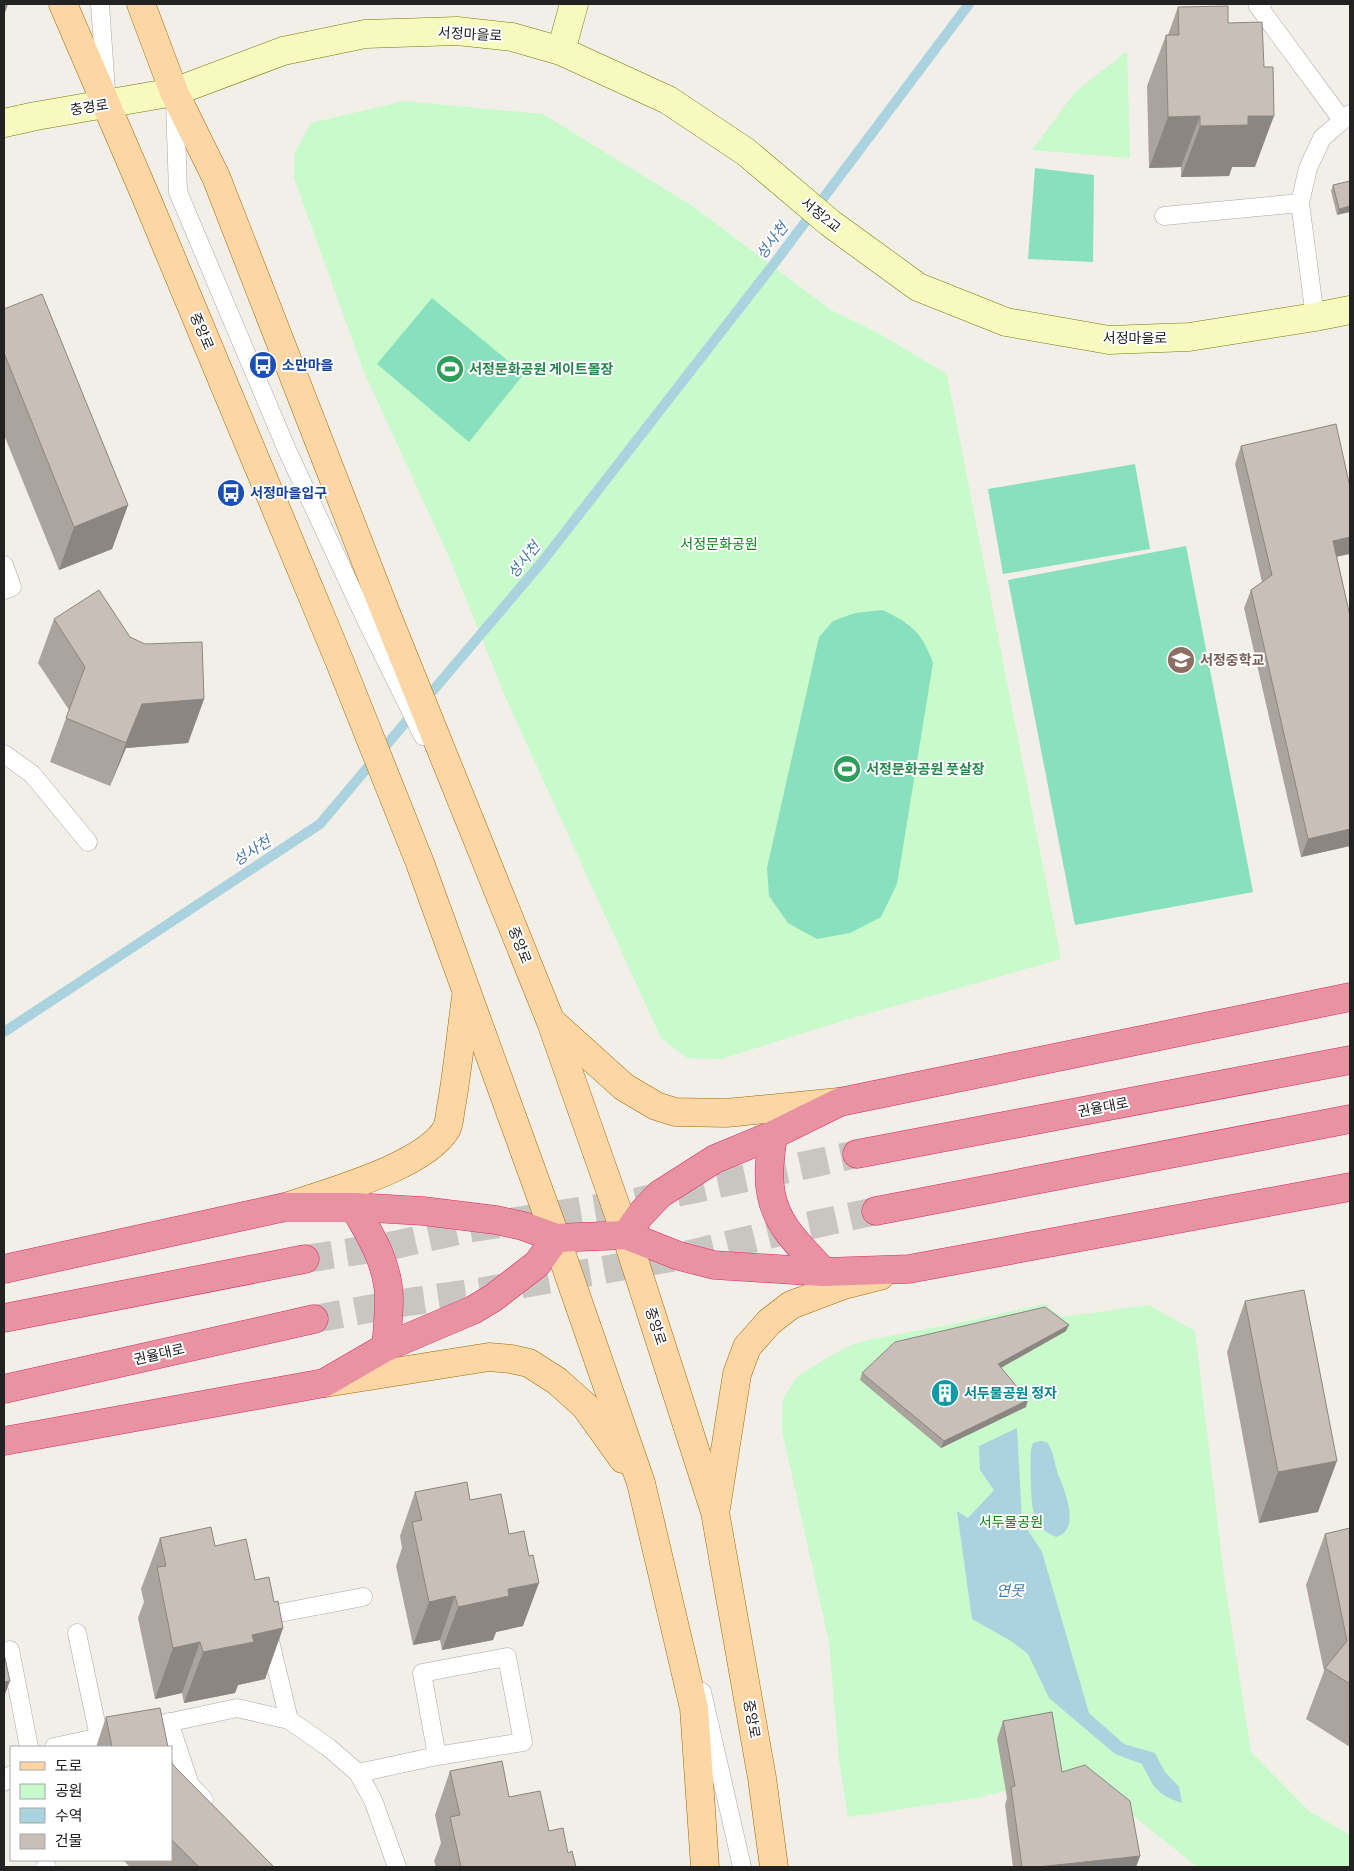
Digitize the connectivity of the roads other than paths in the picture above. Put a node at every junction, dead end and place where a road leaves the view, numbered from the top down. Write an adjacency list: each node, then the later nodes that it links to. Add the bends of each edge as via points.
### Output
1 (63, 4): 8 (main road, 중앙로)
2 (100, 4): 8 (lane)
3 (141, 4): 7 (main road)
4 (574, 4): 6 (main road)
5 (1262, 4): 9 (lane, via 1258,6)
6 (561, 51): 7 (main road, 서정마을로, via 512,37 458,31 366,34 283,52); 11 (main road, 서정마을로, via 668,100)
7 (174, 92): 8 (main road, 충경로); 19 (main road, via 216,177); 19 (lane, via 178,192 287,450)
8 (107, 104): 10 (main road, 충경로); 22 (main road, 중앙로, via 339,660 420,863)
9 (1346, 117): 12 (lane, via 1322,138 1308,168)
10 (4, 123)
11 (746, 152): 14 (main road, 서정2교, via 830,223)
12 (1300, 203): 13 (lane); 16 (lane)
13 (1164, 216)
14 (900, 274): 16 (main road, 서정마을로, via 918,288 1006,322 1108,340 1189,337)
15 (1350, 310): 16 (main road, 서정마을로)
16 (1315, 317)
17 (4, 565): 18 (lane, via 12,587)
18 (4, 590)
19 (375, 615): 24 (main road, 중앙로, via 477,839)
20 (4, 754): 21 (lane, via 32,774)
21 (88, 842)
22 (466, 990): 31 (main road, via 456,1081 447,1128 422,1154 399,1166); 35 (main road)
23 (1350, 997): 26 (highway)
24 (551, 1022): 26 (main road, via 624,1087 656,1106 674,1112 709,1114); 34 (main road, 중앙로)
25 (1350, 1060): 29 (highway, 권율대로)
26 (840, 1102): 28 (highway)
27 (1350, 1119): 33 (highway)
28 (773, 1134): 34 (highway, via 715,1159 660,1194); 39 (highway, via 770,1193 776,1213 787,1231)
29 (857, 1154)
30 (1350, 1186): 37 (highway)
31 (285, 1207): 32 (highway); 38 (highway)
32 (354, 1207): 35 (highway, via 496,1220); 42 (highway, via 381,1255 390,1299)
33 (876, 1211)
34 (626, 1235): 35 (highway); 39 (highway, via 679,1256 714,1265); 47 (main road, 중앙로)
35 (556, 1238): 42 (highway, via 537,1264 492,1298 473,1310); 46 (main road)
36 (305, 1259): 40 (highway)
37 (909, 1268): 39 (highway); 47 (main road, via 844,1285 792,1305 769,1322 747,1347 737,1374)
38 (4, 1269)
39 (824, 1272)
40 (4, 1318)
41 (314, 1320): 44 (highway, 권율대로)
42 (386, 1347): 43 (highway)
43 (324, 1383): 45 (highway); 46 (main road, via 489,1357 529,1363 585,1406)
44 (4, 1389)
45 (4, 1441)
46 (641, 1483): 60 (main road, via 694,1708); 61 (lane, via 707,1708)
47 (715, 1512): 62 (main road, 중앙로, via 762,1778)
48 (363, 1597): 51 (lane, via 264,1616)
49 (77, 1633): 53 (lane)
50 (10, 1650): 54 (lane)
51 (288, 1720): 52 (lane, via 237,1708); 57 (lane, via 328,1747)
52 (169, 1722): 53 (lane); 58 (lane, via 190,1785)
53 (99, 1737): 55 (lane)
54 (29, 1746)
55 (58, 1746)
56 (437, 1756): 56 (lane, via 523,1742 506,1657 422,1673); 57 (lane)
57 (358, 1773): 59 (lane, via 373,1800)
58 (216, 1812)
59 (397, 1867)
60 (705, 1867)
61 (742, 1867)
62 (774, 1867)

